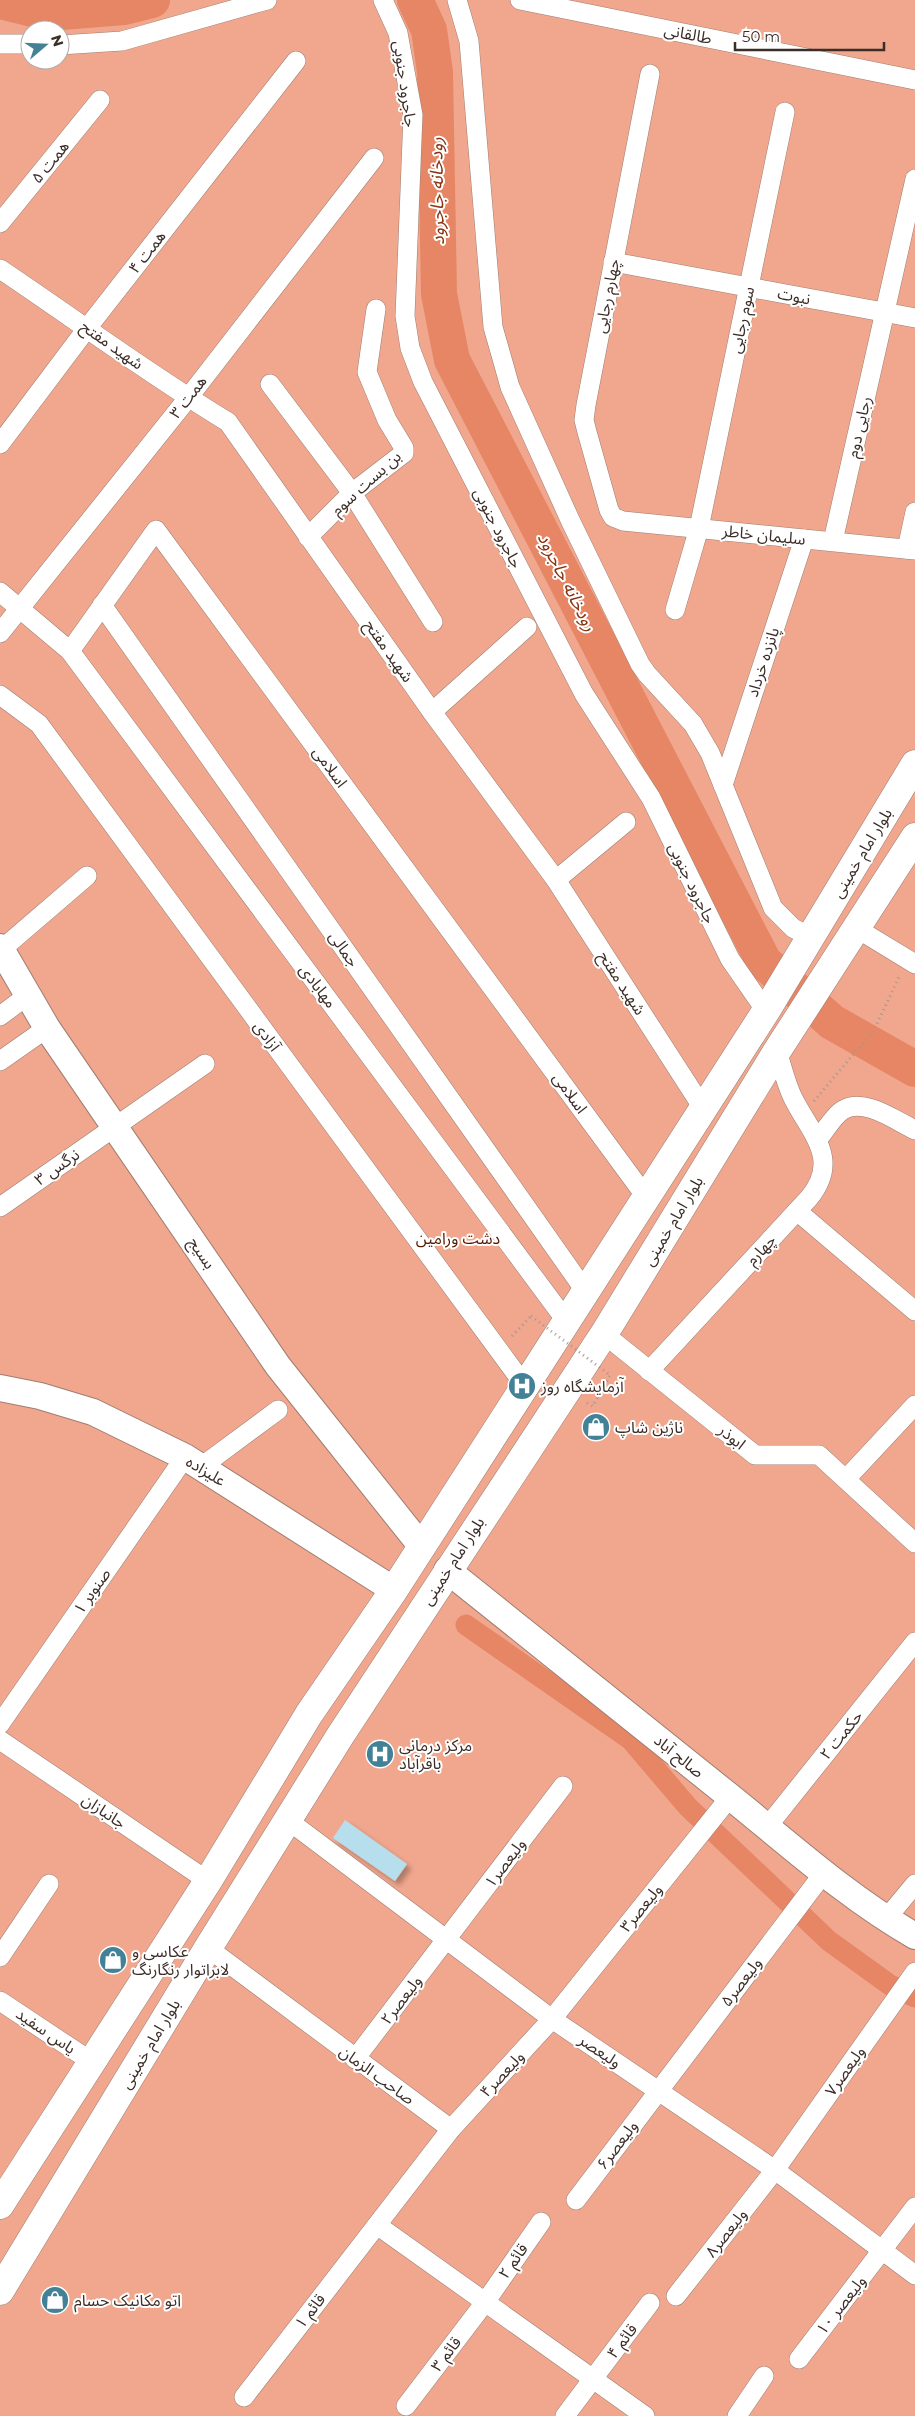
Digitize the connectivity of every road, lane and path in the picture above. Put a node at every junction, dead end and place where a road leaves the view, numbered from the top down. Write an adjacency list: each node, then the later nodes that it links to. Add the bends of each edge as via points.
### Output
1 (267, 0): 7 (street, via 122,41)
2 (383, 0): 56 (street, جاجرود جنوبی, via 398,33 413,115 405,316 410,348 423,382 584,694 651,798)
3 (457, 0): 45 (street, via 468,41 493,327 510,387 640,664 693,724 710,752)
4 (520, 0): 10 (street, طالقانی)
5 (0, 44): 6 (street)
6 (20, 44)
7 (70, 44)
8 (296, 61): 22 (street, همت ۴)
9 (650, 74): 16 (street, چهارم رجایی)
10 (915, 80)
11 (100, 100): 15 (street, همت ۵)
12 (785, 112): 18 (street, سوم رجایی)
13 (374, 158): 24 (street, همت ۳)
14 (915, 179): 20 (street, رجایی دوم)
15 (0, 223)
16 (613, 262): 18 (street, نبوت); 28 (street, چهارم رجایی, via 584,420)
17 (0, 269): 22 (street, شهید مفتح)
18 (749, 287): 20 (street, نبوت); 29 (street, سوم رجایی)
19 (376, 309): 26 (street, بن بست سوم, via 367,372 404,453)
20 (885, 312): 21 (street, نبوت); 32 (street, رجایی دوم)
21 (915, 318)
22 (88, 327): 24 (street, شهید مفتح); 25 (street, همت ۴)
23 (270, 384): 26 (street)
24 (188, 398): 30 (street, شهید مفتح, via 228,422); 36 (street, همت ۳)
25 (0, 444)
26 (352, 493): 30 (street, بن بست سوم); 38 (street)
27 (915, 512): 33 (street)
28 (613, 517): 29 (street, سلیمان خاطر, via 623,521)
29 (699, 528): 31 (street, سلیمان خاطر); 37 (street, سوم رجایی)
30 (308, 537): 43 (street, شهید مفتح)
31 (804, 539): 32 (street, سلیمان خاطر); 45 (street, پانزده خرداد)
32 (833, 541): 33 (street, سلیمان خاطر)
33 (911, 549)
34 (0, 592): 36 (street)
35 (102, 606): 41 (street, اسلامی); 66 (street, اسلامی, via 156,530); 69 (street, جمالی)
36 (21, 608): 40 (street, همت ۳); 41 (street)
37 (675, 610)
38 (433, 622)
39 (527, 627): 43 (street)
40 (0, 633)
41 (70, 651): 71 (street, مهابادی)
42 (0, 695): 75 (street, آزادی, via 39,724)
43 (432, 712): 49 (street, شهید مفتح)
44 (915, 764): 51 (main road, بلوار امام خمینی)
45 (723, 785): 51 (street, via 773,908 793,928)
46 (626, 822): 49 (street)
47 (915, 837): 50 (main road, بلوار امام خمینی)
48 (87, 876): 52 (street)
49 (556, 880): 61 (street, شهید مفتح)
50 (856, 928): 53 (street); 58 (main road, بلوار امام خمینی)
51 (812, 938): 56 (main road, بلوار امام خمینی)
52 (1, 948): 54 (street, بسیج)
53 (911, 961): 62 (path, via 874,1030)
54 (28, 995): 55 (street); 57 (street, بسیج)
55 (0, 1016)
56 (761, 1019): 61 (main road, بلوار امام خمینی)
57 (47, 1028): 59 (street); 63 (street, بسیج)
58 (777, 1051): 62 (street, چهارم); 72 (main road, بلوار امام خمینی)
59 (0, 1061)
60 (205, 1064): 63 (street, نرگس ۳)
61 (703, 1108): 66 (main road, بلوار امام خمینی)
62 (802, 1114): 65 (street, چهارم)
63 (114, 1127): 67 (street, نرگس ۳); 83 (street, بسیج, via 278,1366)
64 (915, 1130): 65 (street, via 866,1107 854,1106 842,1110)
65 (818, 1139): 68 (street, چهارم, via 824,1164 820,1182)
66 (646, 1197): 69 (main road, بلوار امام خمینی)
67 (0, 1207)
68 (797, 1211): 70 (street); 74 (street, چهارم)
69 (586, 1292): 71 (main road, بلوار امام خمینی)
70 (915, 1311)
71 (566, 1322): 75 (main road, بلوار امام خمینی)
72 (604, 1334): 74 (street, ابوذر); 84 (main road, بلوار امام خمینی)
73 (510, 1338): 78 (path, bridge, via 531,1316 610,1375)
74 (649, 1371): 81 (street, ابوذر, via 755,1455 819,1455)
75 (525, 1386): 83 (main road, بلوار امام خمینی)
76 (0, 1388): 80 (street, علیزاده, via 93,1412)
77 (915, 1405): 81 (street)
78 (593, 1406)
79 (278, 1410): 80 (street, صنوبر ۱)
80 (193, 1462): 85 (street, علیزاده); 87 (street, صنوبر ۱)
81 (846, 1479): 82 (street, ابوذر)
82 (915, 1543)
83 (422, 1548): 85 (main road, بلوار امام خمینی)
84 (447, 1570): 90 (street, صالح آباد); 91 (main road, بلوار امام خمینی)
85 (394, 1590): 94 (main road, بلوار امام خمینی, via 309,1714)
86 (915, 1642): 92 (street, حکمت ۲)
87 (0, 1724)
88 (0, 1740): 94 (street, جانبازان)
89 (563, 1786): 99 (street, ولیعصر۱)
90 (730, 1797): 92 (street, صالح آباد); 104 (street, ولیعصر۳)
91 (289, 1821): 99 (street, ولیعصر); 100 (main road, بلوار امام خمینی)
92 (768, 1827): 93 (street, صالح آباد)
93 (823, 1874): 97 (street, صالح آباد); 107 (street, ولیعصر۵)
94 (208, 1881): 106 (main road, بلوار امام خمینی)
95 (49, 1884): 101 (street)
96 (915, 1884): 97 (street)
97 (886, 1919): 98 (street, صالح آباد)
98 (915, 1936)
99 (446, 1940): 104 (street, ولیعصر); 105 (street, ولیعصر۲)
100 (208, 1948): 105 (street, صاحب الزمان); 117 (main road, بلوار امام خمینی)
101 (0, 1957)
102 (912, 1977): 109 (street, ولیعصر۷)
103 (0, 2001): 106 (street, یاس سفید)
104 (552, 2020): 107 (street, ولیعصر); 108 (street, ولیعصر۴)
105 (355, 2060): 108 (street, صاحب الزمان)
106 (92, 2062): 111 (main road, بلوار امام خمینی)
107 (658, 2090): 109 (street, ولیعصر); 110 (street, ولیعصر۶)
108 (451, 2129): 114 (street)
109 (776, 2170): 115 (street, ولیعصر); 118 (street, ولیعصر۸)
110 (576, 2200)
111 (0, 2205)
112 (915, 2207): 115 (street, ولیعصر ۱۰)
113 (541, 2222): 119 (street, قائم ۲)
114 (377, 2225): 119 (street); 124 (street, قائم ۱)
115 (883, 2252): 116 (street, ولیعصر); 121 (street, ولیعصر ۱۰)
116 (915, 2275)
117 (4, 2276)
118 (676, 2296)
119 (486, 2301): 123 (street); 125 (street, قائم ۳)
120 (650, 2304): 123 (street, قائم ۴)
121 (799, 2359)
122 (764, 2376): 128 (street)
123 (594, 2378): 126 (street, قائم ۴); 127 (street)
124 (244, 2398)
125 (406, 2406)
126 (565, 2416)
127 (646, 2416)
128 (737, 2416)

